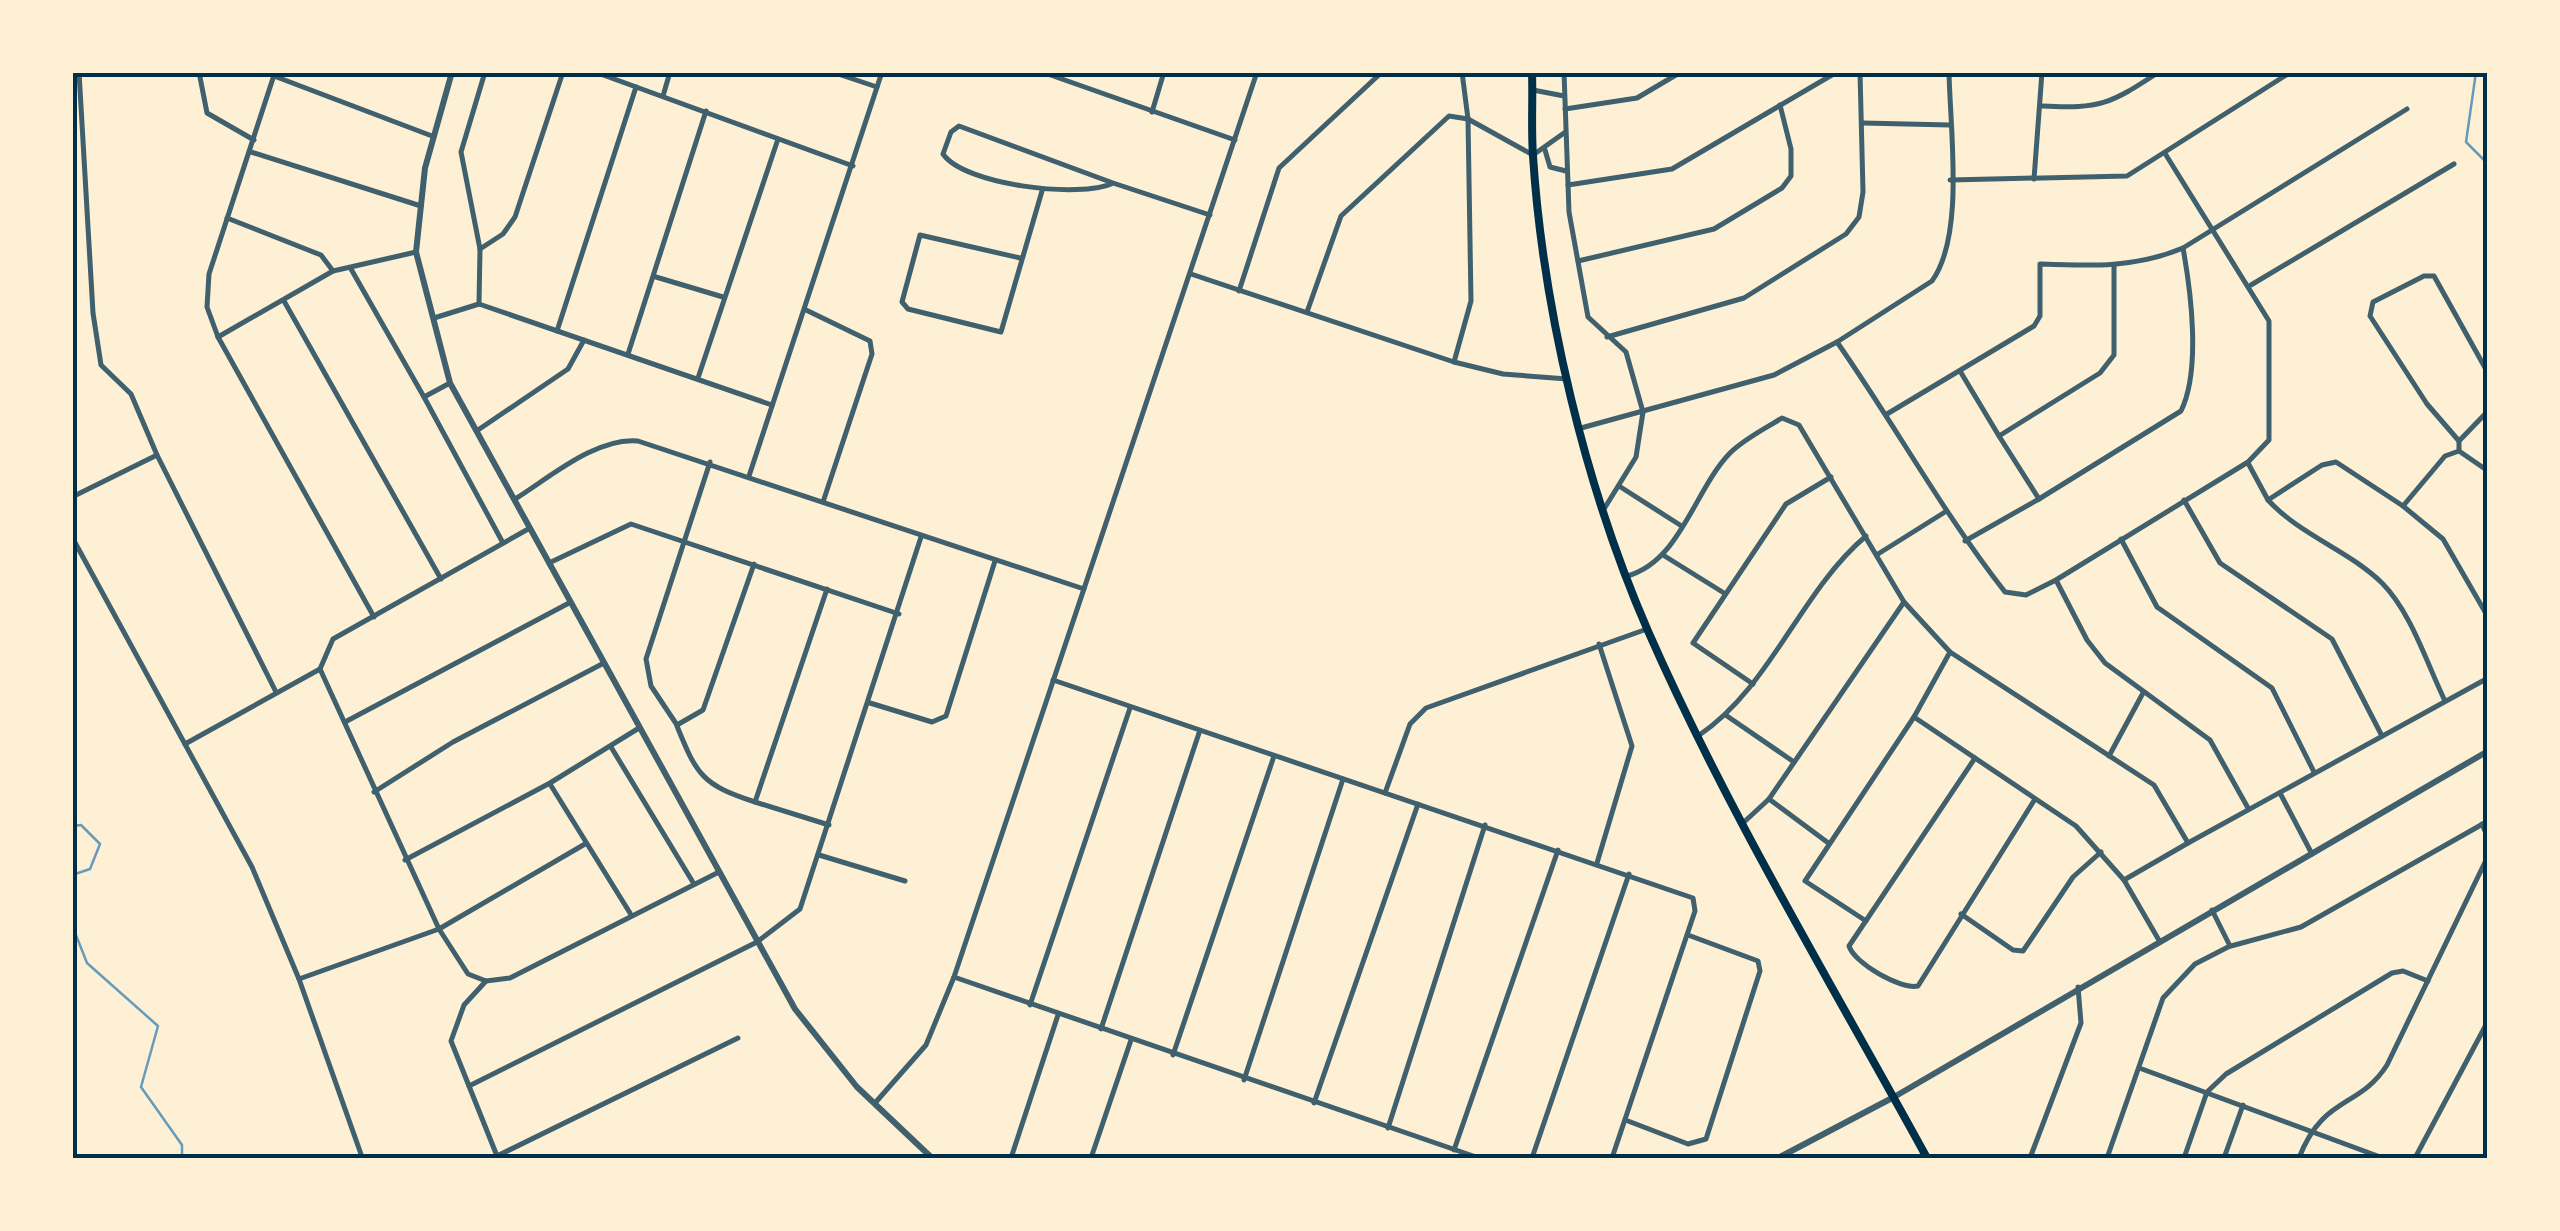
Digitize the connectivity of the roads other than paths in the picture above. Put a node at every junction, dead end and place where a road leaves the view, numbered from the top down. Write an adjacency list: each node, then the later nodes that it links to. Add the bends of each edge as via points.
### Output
1 (79, 72): 49 (street)
2 (199, 72): 42 (street, via 207,114)
3 (452, 72): 40 (street)
4 (485, 72): 63 (street, via 461,152)
5 (563, 72): 63 (street, via 516,217)
6 (595, 72): 25 (street)
7 (670, 72): 28 (street)
8 (832, 72): 26 (street)
9 (882, 72): 26 (street)
10 (1042, 72): 35 (street)
11 (1164, 72): 35 (street)
12 (1258, 72): 43 (street)
13 (1382, 72): 73 (street, via 1279,168)
14 (1462, 72): 36 (street)
15 (1532, 72): 27 (main road)
16 (1564, 72): 29 (street)
17 (1680, 72): 32 (street, via 1637,98)
18 (1838, 72): 30 (street)
19 (1860, 72): 37 (street)
20 (1949, 72): 38 (street)
21 (2042, 72): 31 (street)
22 (2159, 72): 31 (street, via 2090,108)
23 (2291, 72): 47 (street)
24 (275, 74): 40 (street); 42 (street)
25 (636, 86): 28 (street); 80 (street)
26 (878, 87): 50 (street)
27 (1533, 90): 29 (street); 46 (main road)
28 (663, 96): 34 (street)
29 (1564, 96): 32 (street)
30 (1780, 105): 56 (street, via 1672,169); 66 (street, via 1791,150 1790,176 1782,188 1714,229)
31 (2042, 106): 54 (street)
32 (1565, 109): 39 (street)
33 (2407, 109): 61 (street)
34 (706, 110): 41 (street); 71 (street)
35 (1152, 112): 43 (street)
36 (1468, 119): 46 (street); 78 (street, via 1449,116 1341,216); 86 (street, via 1470,301)
37 (1863, 123): 38 (street); 82 (street, via 1863,192 1859,216 1846,234 1744,298)
38 (1950, 125): 53 (street)
39 (1564, 133): 44 (street); 52 (street)
40 (432, 136): 58 (street)
41 (778, 139): 50 (street); 74 (street)
42 (254, 140): 45 (street)
43 (1235, 140): 59 (street)
44 (1545, 150): 46 (street); 52 (street, via 1550,167)
45 (251, 152): 58 (street); 60 (street)
46 (1533, 155): 90 (main road)
47 (2166, 155): 54 (street, via 2128,176); 61 (street)
48 (2454, 164): 72 (street)
49 (85, 166): 51 (street); 102 (street, via 102,365 126,385)
50 (853, 166): 77 (street)
51 (72, 167)
52 (1566, 171): 56 (street)
53 (1950, 180): 54 (street); 84 (street, via 1950,234 1932,282)
54 (2034, 180)
55 (1113, 183): 57 (street, via 1096,192); 57 (street, via 969,128 952,132 944,154 955,166); 59 (street)
56 (1567, 186): 66 (street)
57 (1042, 191): 65 (street)
58 (421, 206): 64 (street)
59 (1210, 215): 70 (street)
60 (227, 218): 69 (street, via 317,253); 81 (street, via 206,290)
61 (2212, 228): 62 (street); 72 (street)
62 (2182, 248): 67 (street, via 2150,262); 111 (street, via 2191,313 2189,395 2182,411)
63 (480, 249): 76 (street)
64 (416, 252): 68 (street); 79 (street)
65 (1020, 258): 65 (street, via 1001,332 902,302 920,235)
66 (1578, 261): 82 (street, via 1588,317)
67 (2114, 266): 87 (street, via 2040,264 2040,316 2034,326); 99 (street, via 2114,355 2100,373)
68 (351, 268): 69 (street); 92 (street)
69 (333, 270): 75 (street)
70 (1191, 274): 73 (street); 136 (street)
71 (656, 277): 74 (street); 85 (street)
72 (2250, 286): 104 (street, via 2269,320 2271,426 2270,440)
73 (1239, 291): 78 (street)
74 (722, 298): 89 (street)
75 (284, 301): 81 (street); 133 (street)
76 (479, 304): 79 (street); 80 (street)
77 (806, 310): 93 (street); 114 (street, via 862,334 872,354)
78 (1307, 312): 86 (street)
79 (430, 319): 91 (street)
80 (556, 332): 83 (street)
81 (218, 337): 141 (street)
82 (1607, 337): 95 (street, via 1626,352)
83 (584, 340): 85 (street); 98 (street, via 568,369)
84 (1837, 342): 95 (street, via 1751,384); 96 (street)
85 (628, 354): 89 (street)
86 (1454, 362): 90 (street)
87 (1960, 372): 96 (street); 99 (street)
88 (2488, 373): 100 (street, via 2434,276 2373,302 2370,316)
89 (698, 378): 93 (street)
90 (1568, 379): 97 (main road)
91 (450, 382): 92 (street); 98 (street)
92 (424, 397): 126 (street)
93 (772, 406): 106 (street)
94 (2488, 411): 100 (street)
95 (1643, 412): 97 (street); 108 (street, via 1636,457)
96 (1887, 414): 117 (street)
97 (1581, 428): 116 (main road)
98 (478, 430): 110 (street)
99 (1999, 436): 111 (street)
100 (2459, 441): 101 (street)
101 (2458, 451): 105 (street); 115 (street, via 2445,456)
102 (156, 455): 109 (street); 151 (street)
103 (710, 462): 106 (street); 110 (street, via 626,440); 124 (street)
104 (2248, 462): 112 (street); 113 (street)
105 (2488, 471)
106 (749, 476): 114 (street)
107 (1831, 477): 118 (street, via 1799,425 1782,418 1730,452); 120 (street); 137 (street, via 1786,504)
108 (1619, 486): 116 (street); 118 (street)
109 (72, 498)
110 (515, 499): 119 (street)
111 (2039, 499): 125 (street)
112 (2184, 500): 123 (street); 163 (street, via 2220,563 2332,639)
113 (2268, 500): 115 (street, via 2336,462); 153 (street, via 2383,585)
114 (823, 502): 122 (street)
115 (2403, 506): 142 (street, via 2444,539)
116 (1604, 510): 132 (main road)
117 (1945, 512): 125 (street); 127 (street)
118 (1681, 525): 128 (street)
119 (530, 528): 126 (street); 130 (street)
120 (1866, 536): 127 (street); 150 (street, via 1838,560)
121 (72, 537): 164 (street)
122 (921, 537): 129 (street); 140 (street)
123 (2121, 538): 134 (street); 171 (street, via 2157,607 2272,688)
124 (683, 541): 130 (street, via 626,524); 131 (street); 159 (street, via 646,659 651,686)
125 (1965, 541): 134 (street, via 2004,592 2026,595)
126 (503, 543): 133 (street)
127 (1878, 554): 138 (street)
128 (1663, 555): 132 (street, via 1644,572); 137 (street)
129 (995, 561): 136 (street); 154 (street, via 946,716 932,722)
130 (548, 563): 139 (street)
131 (754, 564): 135 (street); 159 (street, via 702,710)
132 (1627, 576): 143 (main road)
133 (441, 579): 141 (street)
134 (2056, 580): 152 (street, via 2087,640)
135 (827, 589): 140 (street); 179 (street)
136 (1084, 589): 149 (street)
137 (1724, 594): 150 (street, via 1693,643)
138 (1904, 602): 145 (street); 170 (street)
139 (569, 603): 146 (street); 158 (street)
140 (899, 614): 154 (street)
141 (374, 617): 147 (street, via 333,639)
142 (2488, 617)
143 (1647, 629): 144 (street); 162 (main road)
144 (1599, 644): 175 (street, via 1426,708 1410,724); 196 (street, via 1632,746)
145 (1950, 652): 157 (street); 168 (street)
146 (602, 664): 160 (street); 174 (street, via 452,742)
147 (320, 669): 151 (street); 158 (street)
148 (2488, 678): 153 (street)
149 (1053, 680): 155 (street); 211 (street)
150 (1753, 684): 156 (street)
151 (276, 692): 164 (street)
152 (2143, 693): 168 (street); 181 (street, via 2210,740)
153 (2445, 701): 163 (street)
154 (870, 703): 184 (street)
155 (1130, 708): 161 (street); 216 (street)
156 (1727, 716): 162 (street); 170 (street)
157 (1914, 717): 169 (street); 187 (street)
158 (344, 722): 174 (street)
159 (676, 725): 179 (street, via 704,780)
160 (639, 728): 165 (street); 197 (street)
161 (1199, 733): 167 (street); 219 (street)
162 (1698, 736): 183 (main road)
163 (2382, 736): 171 (street)
164 (185, 744): 212 (street, via 252,867)
165 (611, 748): 173 (street); 201 (street)
166 (2488, 752): 192 (street)
167 (1274, 756): 172 (street); 222 (street)
168 (2109, 756): 188 (street, via 2154,785)
169 (1975, 758): 178 (street); 205 (street)
170 (1794, 762): 177 (street)
171 (2314, 774): 176 (street)
172 (1343, 779): 175 (street); 224 (street)
173 (550, 783): 189 (street); 195 (street)
174 (374, 792): 195 (street)
175 (1386, 793): 180 (street)
176 (2280, 793): 181 (street); 192 (street)
177 (1769, 799): 183 (street); 187 (street)
178 (2035, 800): 191 (street); 204 (street)
179 (755, 802): 184 (street)
180 (1418, 803): 185 (street); 229 (street)
181 (2248, 808): 188 (street)
182 (2485, 822): 186 (street); 210 (street, via 2301,927)
183 (1743, 823): 227 (main road)
184 (829, 825): 193 (street)
185 (1486, 825): 190 (street); 232 (street)
186 (2488, 838)
187 (1827, 842): 205 (street, via 1805,882)
188 (2188, 843): 199 (street)
189 (586, 844): 203 (street); 206 (street)
190 (1558, 850): 196 (street); 234 (street)
191 (2101, 852): 199 (street); 204 (street, via 2074,877 2023,951)
192 (2312, 854): 202 (street)
193 (820, 855): 200 (street); 208 (street, via 800,910)
194 (2488, 856): 214 (street)
195 (406, 860): 206 (street)
196 (1598, 863): 198 (street)
197 (717, 872): 201 (street); 208 (street)
198 (1629, 874): 207 (street, via 1694,898); 240 (street)
199 (2124, 880): 209 (street)
200 (905, 882)
201 (694, 884): 203 (street)
202 (2212, 910): 209 (street); 210 (street)
203 (630, 913): 213 (street, via 510,978)
204 (1961, 914): 205 (street, via 1912,988 1850,952)
205 (1866, 920)
206 (439, 929): 212 (street); 213 (street, via 468,974)
207 (1688, 936): 231 (street); 231 (street, via 1749,956 1760,971 1706,1139 1688,1144)
208 (757, 942): 225 (street); 228 (street, via 810,1032)
209 (2160, 942): 215 (street)
210 (2230, 946): 223 (street, via 2195,964 2162,998)
211 (954, 977): 216 (street); 228 (street, via 926,1045)
212 (299, 979): 235 (street, via 362,1156)
213 (486, 981): 225 (street, via 464,1005 452,1041)
214 (2428, 981): 226 (street, via 2392,973); 233 (street, via 2379,1077 2329,1109)
215 (2078, 988): 227 (street); 244 (street, via 2081,1023)
216 (1030, 1005): 217 (street)
217 (1058, 1015): 219 (street); 237 (street)
218 (2488, 1022): 250 (street)
219 (1100, 1030): 221 (street)
220 (738, 1038): 225 (street, via 498,1156)
221 (1131, 1040): 222 (street); 238 (street)
222 (1172, 1055): 224 (street)
223 (2142, 1068): 226 (street); 245 (street)
224 (1244, 1080): 229 (street)
225 (469, 1086)
226 (2207, 1092): 230 (street); 246 (street)
227 (1894, 1098): 242 (street); 243 (main road)
228 (874, 1103): 236 (street)
229 (1314, 1103): 232 (street)
230 (2243, 1104): 233 (street); 247 (street)
231 (1628, 1121): 241 (street)
232 (1388, 1128): 234 (street)
233 (2309, 1131): 248 (street); 249 (street)
234 (1454, 1150): 239 (street)
235 (357, 1158)
236 (932, 1158)
237 (1011, 1158)
238 (1091, 1158)
239 (1479, 1158)
240 (1532, 1158)
241 (1612, 1158)
242 (1778, 1158)
243 (1927, 1158)
244 (2030, 1158)
245 (2106, 1158)
246 (2184, 1158)
247 (2224, 1158)
248 (2299, 1158)
249 (2383, 1158)
250 (2415, 1158)

